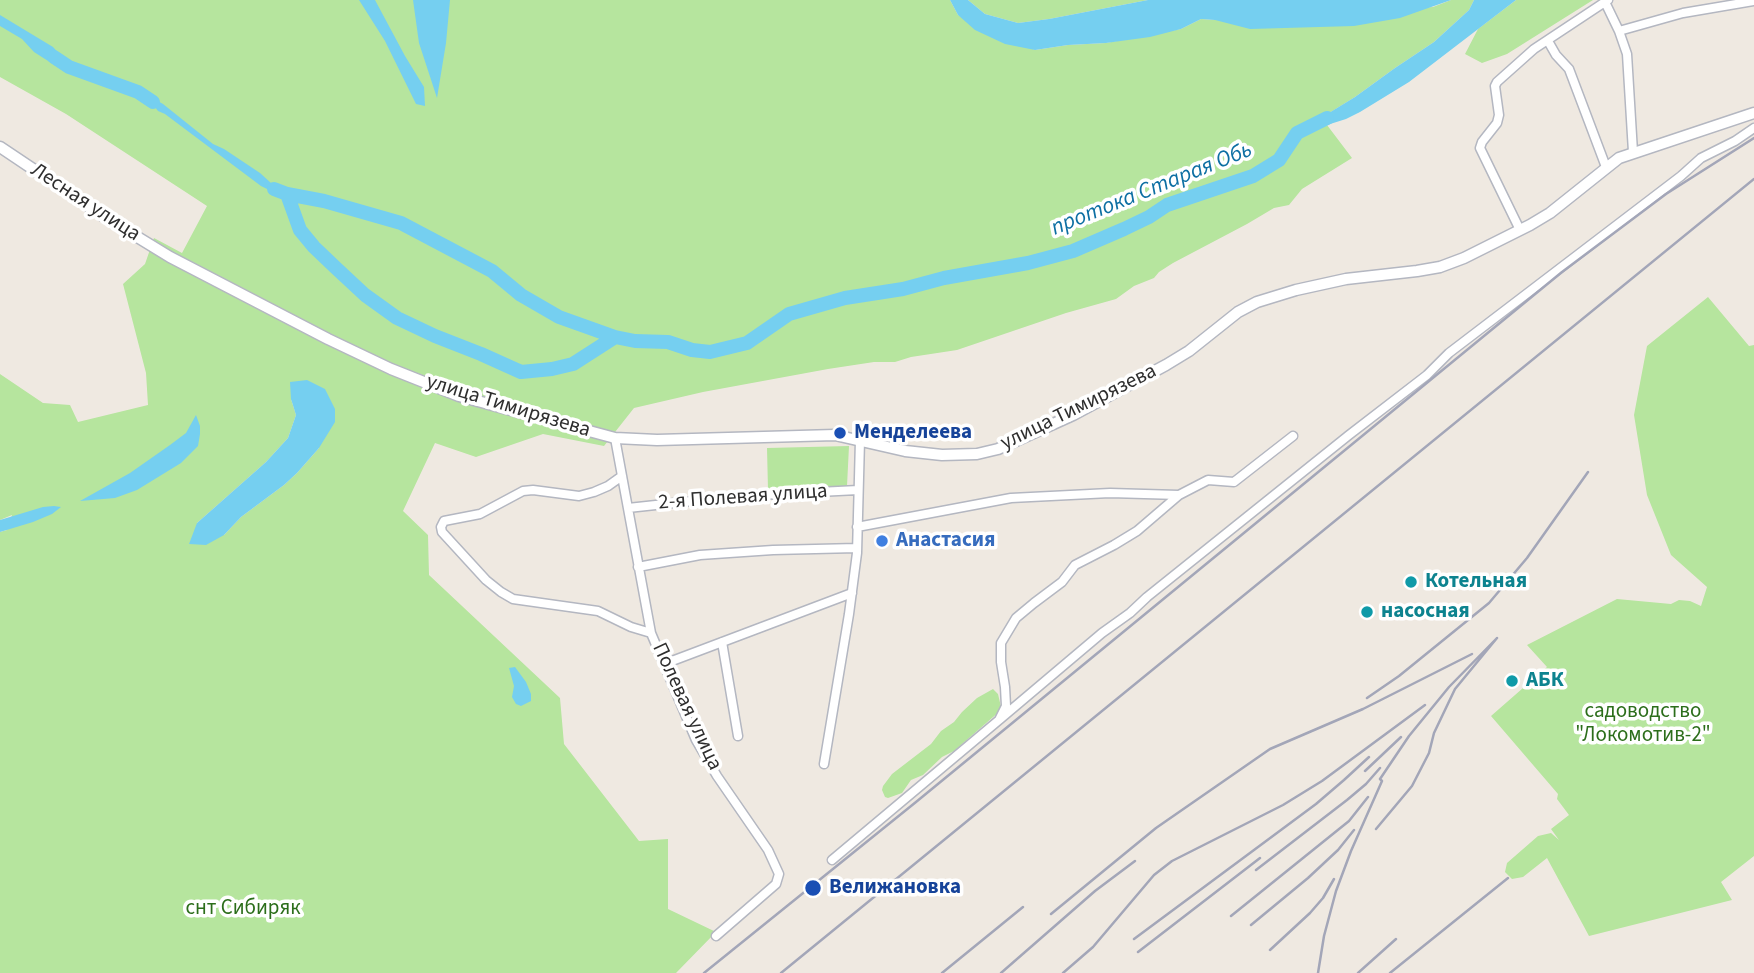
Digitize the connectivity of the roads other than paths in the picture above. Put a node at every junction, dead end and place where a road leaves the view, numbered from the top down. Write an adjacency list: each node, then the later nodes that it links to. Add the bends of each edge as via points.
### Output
1 (1607, 1): 3 (street); 4 (street)
2 (1754, 1): 3 (street, via 1683,13)
3 (1619, 31): 8 (street, via 1627,54)
4 (1548, 41): 9 (street, via 1569,69); 10 (street, via 1497,82 1497,123 1480,148)
5 (1754, 113): 8 (street, улица Тимирязева)
6 (1754, 128): 26 (street, via 1701,158 1449,353)
7 (0, 147): 11 (street, Лесная улица)
8 (1633, 152): 9 (street, улица Тимирязева)
9 (1606, 167): 10 (street, улица Тимирязева, via 1550,213)
10 (1520, 230): 14 (street, улица Тимирязева, via 1440,267 1346,279 1257,302 1166,365 998,449 942,455)
11 (170, 257): 13 (street, улица Тимирязева, via 328,340 427,384)
12 (1293, 436): 17 (street, via 1234,482 1208,480)
13 (615, 438): 14 (street, улица Тимирязева, via 835,435); 15 (street, Полевая улица)
14 (860, 440): 16 (street)
15 (622, 476): 18 (street, Полевая улица); 23 (street, Полевая улица, via 579,496 523,491 480,514 444,520 442,532 486,580 513,599 598,611)
16 (859, 490): 18 (street, 2-я Полевая улица); 19 (street)
17 (1179, 495): 19 (street, via 1012,498); 26 (street, via 1137,531 1075,565 1062,582 1016,618 1002,643 1006,706)
18 (628, 508): 21 (street, Полевая улица)
19 (858, 527): 20 (street)
20 (857, 548): 21 (street, via 700,555); 22 (street)
21 (638, 567): 23 (street, Полевая улица)
22 (852, 593): 24 (street); 28 (street)
23 (652, 633): 25 (street, Полевая улица)
24 (722, 642): 25 (street); 27 (street)
25 (664, 664): 30 (street, Полевая улица, via 696,740 779,874 776,884)
26 (999, 720): 29 (street)
27 (738, 736)
28 (824, 764)
29 (832, 860)
30 (716, 936)

